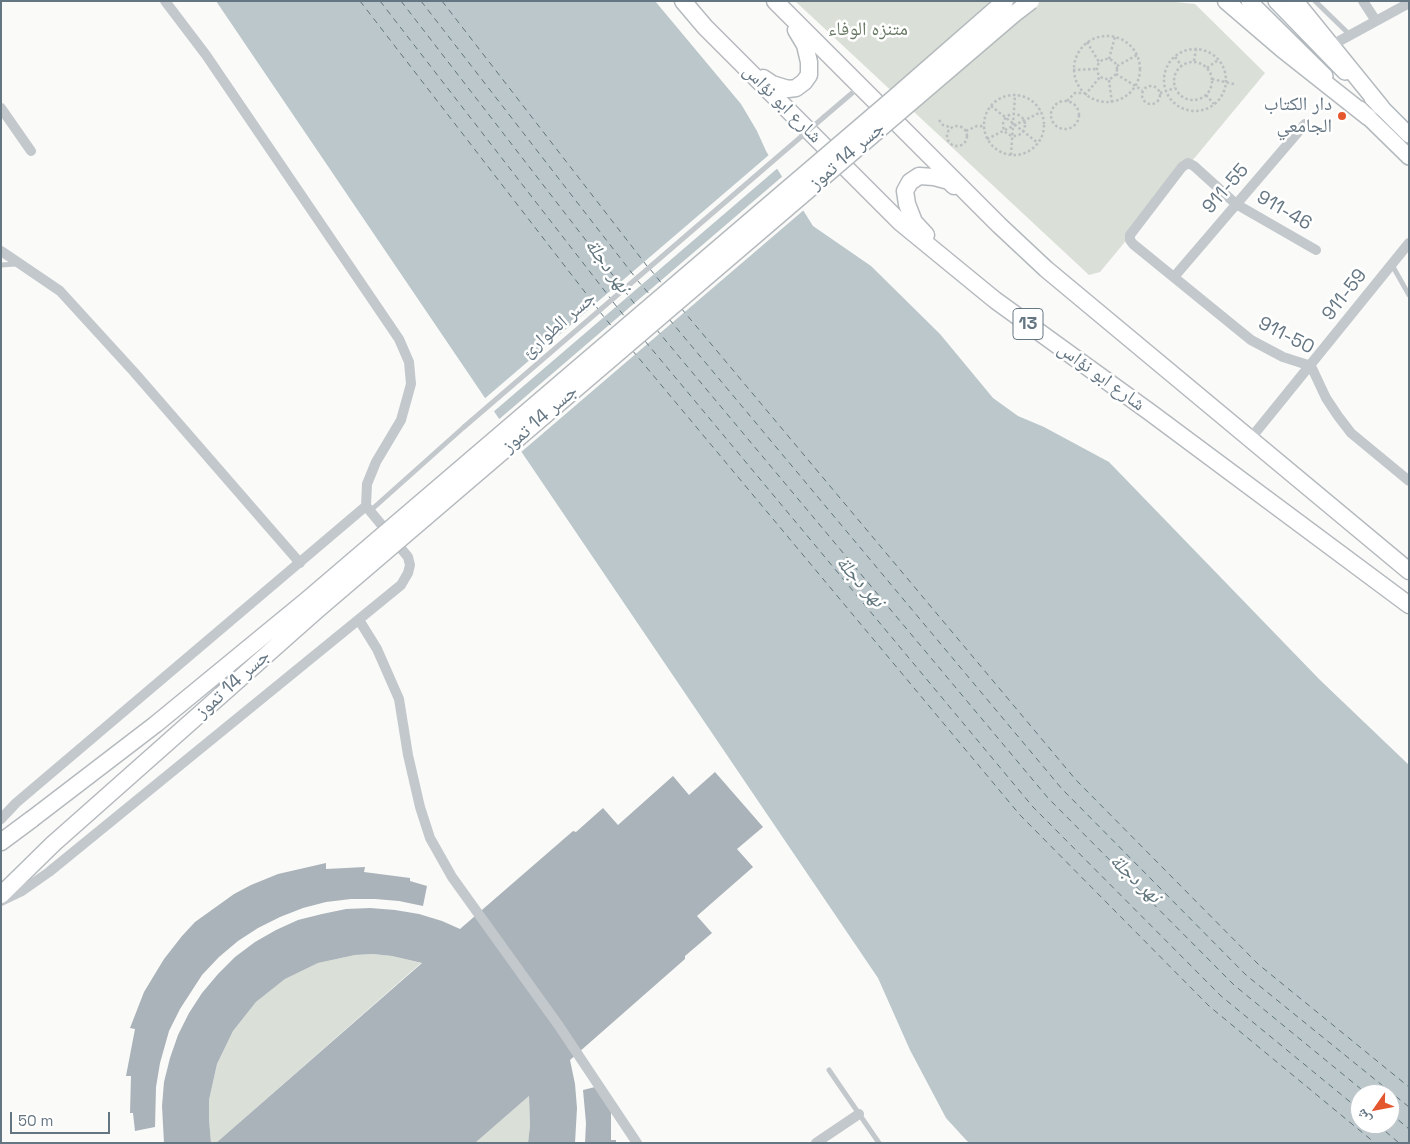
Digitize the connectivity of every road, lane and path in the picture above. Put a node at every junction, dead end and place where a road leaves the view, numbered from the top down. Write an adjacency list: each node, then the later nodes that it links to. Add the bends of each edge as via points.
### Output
1 (165, 1): 88 (street, via 206,55 399,339 409,362 411,384 401,420 367,484)
2 (683, 1): 14 (main road, شارع ابو نؤاس / 13)
3 (773, 1): 14 (main road, via 793,25 805,45 810,62 809,75 796,88 772,84 757,74); 37 (main road)
4 (1005, 1): 94 (main road, جسر 14 تموز, bridge, via 307,600 156,724)
5 (1031, 1): 95 (main road, جسر 14 تموز, bridge, via 323,604 53,844)
6 (1226, 1): 52 (main road, via 1282,49)
7 (1250, 1): 52 (main road)
8 (1276, 1): 52 (main road)
9 (1295, 1): 18 (main road)
10 (1315, 1): 15 (lane)
11 (1363, 1): 13 (street)
12 (1409, 3): 13 (street)
13 (1376, 21): 15 (street)
14 (705, 27): 84 (main road, شارع ابو نؤاس / 13, via 901,223)
15 (1350, 36): 18 (street)
16 (1115, 37): 17 (path, via 1100,37); 20 (path, via 1128,43); 22 (path)
17 (1087, 42): 25 (path); 30 (path, via 1079,50)
18 (1332, 45): 52 (main road)
19 (1196, 49): 21 (path, via 1181,52); 23 (path); 24 (path)
20 (1137, 55): 27 (path); 38 (path, via 1140,71)
21 (1175, 57): 26 (path); 41 (path, via 1164,76)
22 (1109, 59): 25 (path); 27 (path)
23 (1218, 60): 28 (path); 35 (path)
24 (1194, 61): 26 (path); 28 (path)
25 (1099, 62): 29 (path)
26 (1181, 65): 39 (path, via 1175,73)
27 (1116, 66): 31 (path)
28 (1207, 68): 33 (path)
29 (1096, 69): 30 (path); 32 (path)
30 (1073, 70): 43 (path)
31 (1116, 74): 34 (path); 38 (path)
32 (1100, 77): 34 (path); 43 (path)
33 (1212, 79): 35 (path); 45 (path)
34 (1109, 80): 47 (path)
35 (1225, 82): 36 (path); 48 (path)
36 (1234, 84)
37 (860, 86): 75 (main road); 88 (lane, جسر الطوارئ, bridge)
38 (1136, 86): 40 (path); 47 (path, via 1128,96)
39 (1175, 88): 41 (path); 45 (path, via 1188,100)
40 (1143, 91): 42 (path, via 1151,86); 42 (path, via 1142,100 1150,105 1158,102)
41 (1166, 91): 42 (path); 48 (path, via 1176,104 1191,111)
42 (1160, 93)
43 (1084, 94): 46 (path, via 1075,93); 47 (path, via 1102,103)
44 (1015, 95): 49 (path, via 1001,98); 51 (path, via 1030,100); 53 (path)
45 (1206, 95): 48 (path)
46 (1067, 101): 58 (path, via 1054,106); 58 (path, via 1078,109 1077,122 1070,128 1062,128)
47 (1112, 103)
48 (1214, 104)
49 (991, 106): 54 (path); 62 (path)
50 (1, 108): 70 (street)
51 (1041, 112): 55 (path); 57 (path)
52 (1374, 112): 66 (main road); 72 (main road)
53 (1014, 114): 54 (path); 57 (path); 60 (path)
54 (1006, 118): 60 (path); 64 (path, via 1002,124)
55 (1043, 118): 58 (path); 69 (path, via 1044,126)
56 (939, 120): 61 (path, via 943,125)
57 (1024, 120): 60 (path); 65 (path)
58 (1052, 120)
59 (1305, 124): 74 (street, 911-55)
60 (1014, 125): 64 (path); 65 (path); 67 (path)
61 (952, 127): 63 (path, via 959,126); 63 (path, via 947,140 954,146 966,142)
62 (984, 128): 63 (path, via 977,126); 68 (path)
63 (966, 131)
64 (1004, 131): 67 (path); 68 (path)
65 (1024, 132): 67 (path); 69 (path)
66 (1409, 135)
67 (1012, 137): 71 (path)
68 (988, 139): 71 (path, via 993,147)
69 (1038, 143): 71 (path, via 1026,152)
70 (31, 151)
71 (1011, 155)
72 (1409, 157)
73 (1188, 163): 74 (street, 911-46); 82 (street, 911-50, via 1130,235 1133,244)
74 (1236, 204): 77 (street, 911-46); 82 (street, 911-55)
75 (999, 225): 84 (main road, via 948,181 919,176 905,191 914,222); 86 (main road, via 1046,269)
76 (1409, 243): 80 (street, 911-59)
77 (1316, 250)
78 (1, 251): 79 (street)
79 (19, 264): 81 (lane); 89 (street, via 60,291)
80 (1391, 264): 83 (lane); 85 (street, 911-59)
81 (1, 265)
82 (1174, 277): 85 (street, 911-50, via 1251,340)
83 (1409, 295)
84 (995, 300): 91 (main road, شارع ابو نؤاس / 13)
85 (1311, 366): 86 (street, 911-59); 87 (street, 911-50, via 1326,398 1351,433)
86 (1252, 438): 90 (main road)
87 (1409, 481)
88 (368, 508): 89 (street); 92 (street, via 408,557 410,565 401,585)
89 (300, 563): 93 (street, via 16,802)
90 (1409, 571)
91 (1409, 605)
92 (359, 620): 96 (street, via 49,872); 99 (street, via 399,699 408,755 430,838 452,877 559,1026)
93 (1, 819)
94 (1, 842)
95 (1, 895)
96 (1, 901)
97 (829, 1070): 98 (lane)
98 (859, 1114): 100 (street); 101 (lane)
99 (636, 1143)
100 (816, 1143)
101 (879, 1143)

